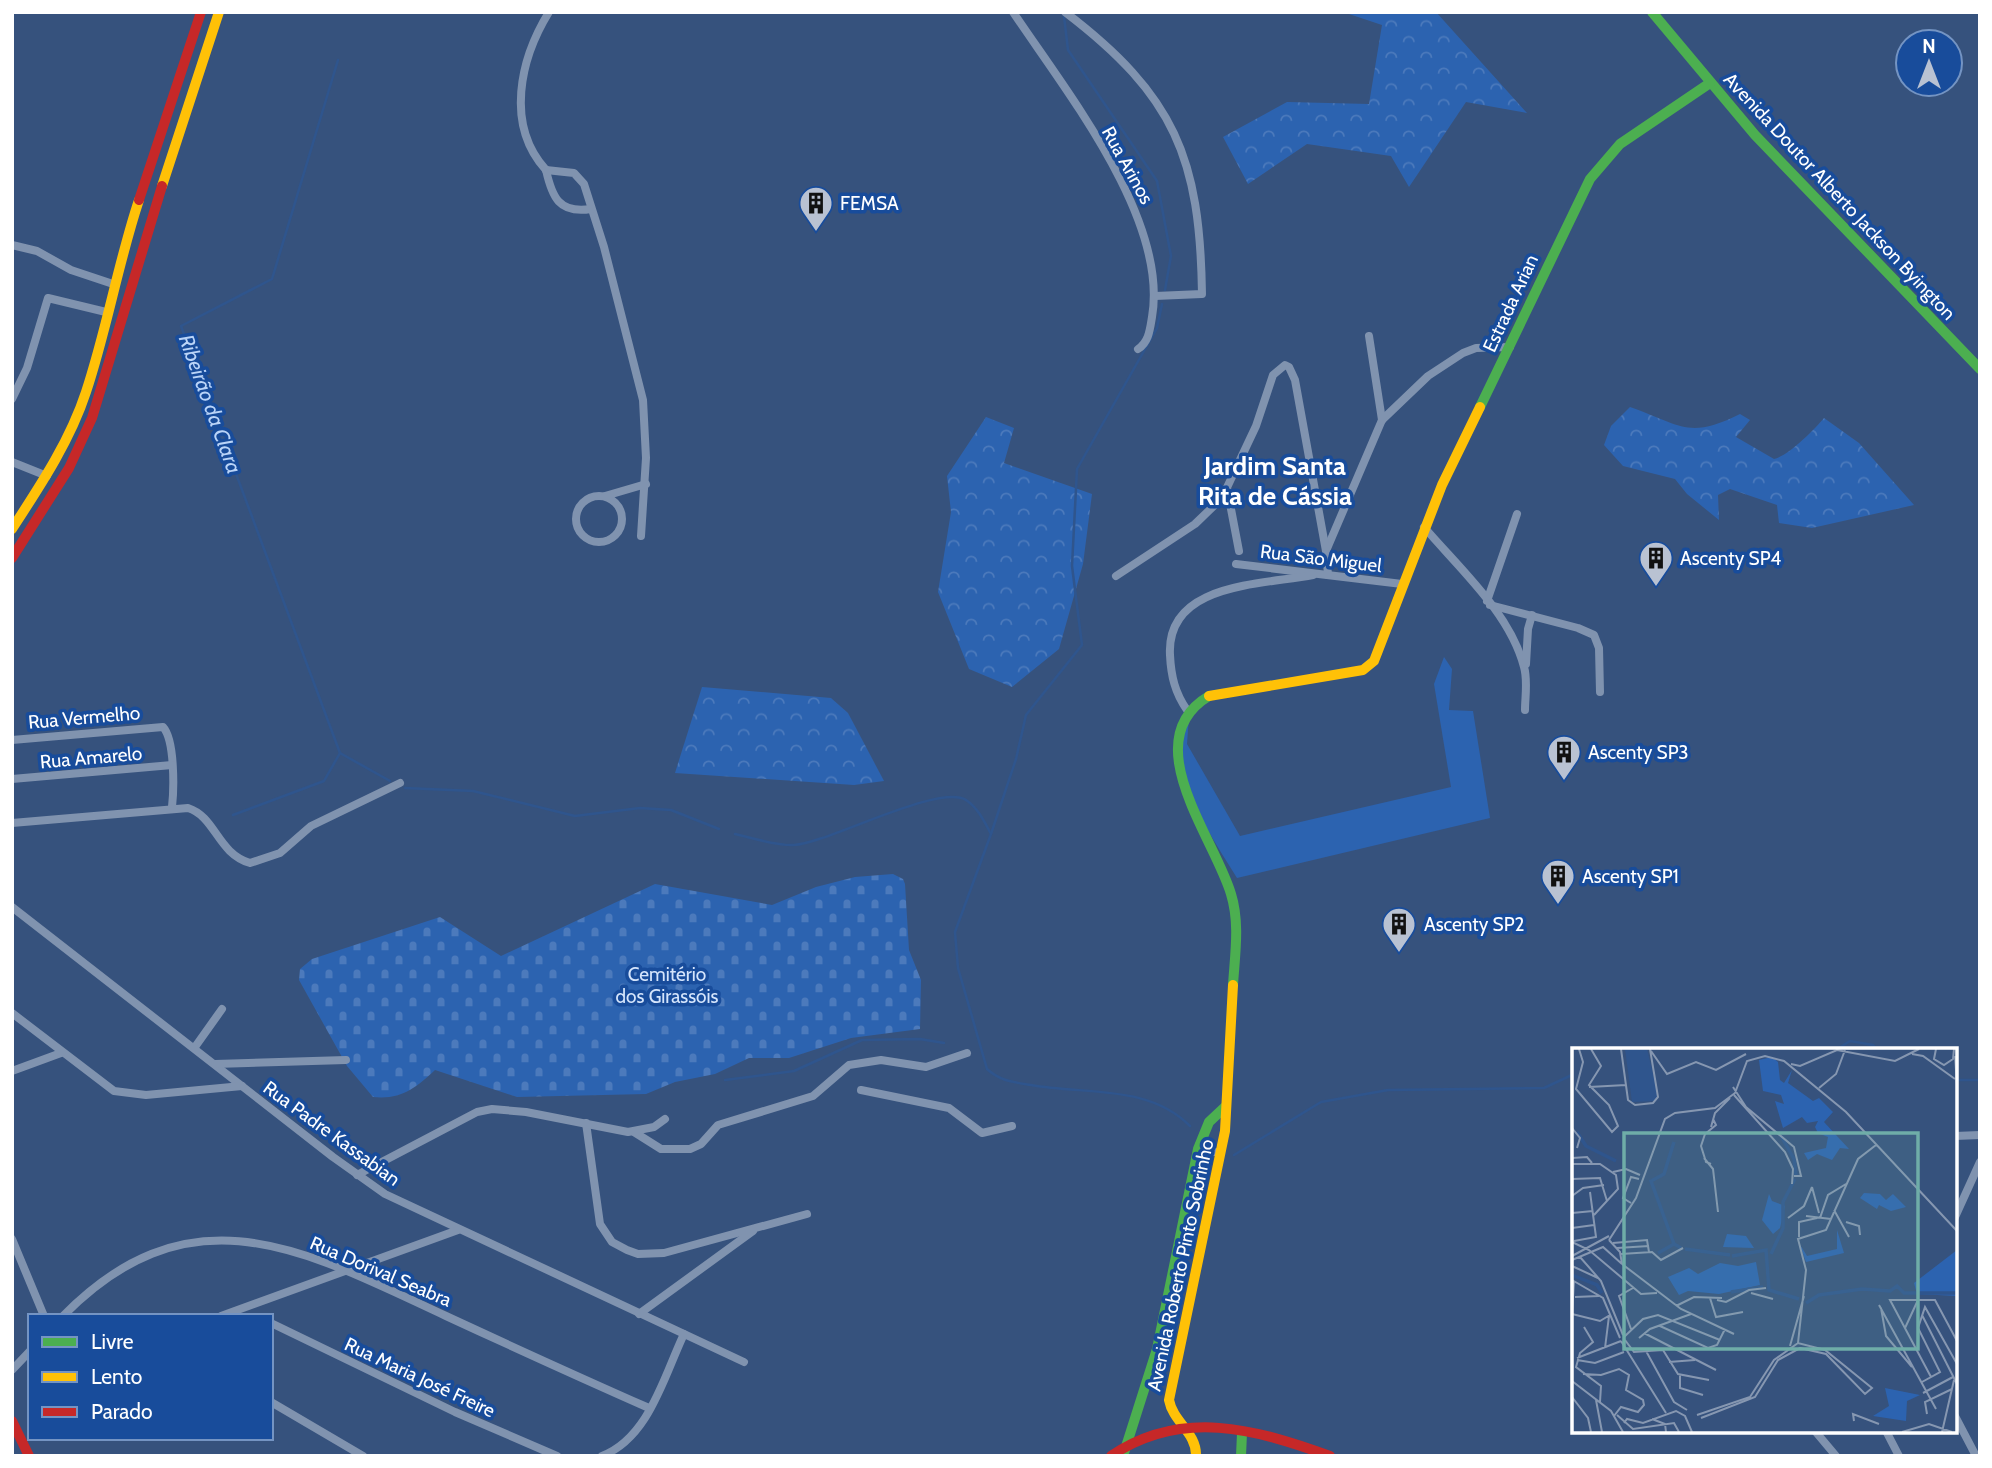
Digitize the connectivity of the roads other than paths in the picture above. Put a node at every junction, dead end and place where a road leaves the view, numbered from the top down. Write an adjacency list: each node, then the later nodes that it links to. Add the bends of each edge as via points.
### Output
1 (201, 12): 11 (street)
2 (219, 12): 31 (street, via 82,442)
3 (549, 12): 8 (street, via 528,53 521,91 529,145)
4 (1013, 12): 12 (street, Rua Arinos, via 1129,195 1146,246)
5 (1065, 12): 12 (street, via 1121,57 1156,99 1193,180 1202,295)
6 (1652, 12): 7 (street, Avenida Doutor Alberto Jackson Byington)
7 (1710, 83): 15 (street, Estrada Arian, via 1620,144 1597,170 1553,250); 17 (street, Avenida Doutor Alberto Jackson Byington)
8 (546, 170): 9 (street, via 575,173 584,184); 9 (street, via 555,200 565,208)
9 (591, 209): 22 (street, via 642,400)
10 (12, 245): 11 (street)
11 (113, 284): 13 (street)
12 (1155, 296): 16 (street, Rua Arinos, via 1149,333)
13 (106, 312): 18 (street, via 48,298 27,368); 21 (street, via 86,393)
14 (1369, 336): 19 (street)
15 (1510, 347): 19 (street, via 1476,348 1448,362); 26 (street, Estrada Arian)
16 (1138, 349)
17 (1980, 369)
18 (12, 399)
19 (1382, 420): 30 (street)
20 (12, 462): 21 (street)
21 (47, 476): 27 (street)
22 (646, 484): 24 (street); 28 (street)
23 (1227, 488): 29 (street); 30 (street, via 1276,369 1289,367); 35 (street, via 1195,524)
24 (605, 496): 24 (street, via 589,498 575,514 581,535 593,542 615,536 622,521 618,506)
25 (1517, 514): 37 (street)
26 (1424, 527): 36 (street, Estrada Arian); 37 (street)
27 (12, 529)
28 (641, 537)
29 (1239, 551)
30 (1326, 551): 34 (street)
31 (12, 558)
32 (1236, 564): 33 (street, Rua São Miguel)
33 (1313, 575): 34 (street, Rua São Miguel); 41 (street, via 1217,593 1188,607 1178,619 1170,648 1178,698)
34 (1328, 575): 36 (street, Rua São Miguel)
35 (1116, 576)
36 (1402, 584): 41 (street, via 1378,653 1363,670 1208,696)
37 (1488, 603): 38 (street); 39 (street)
38 (1532, 615): 39 (street); 40 (street, via 1594,635 1599,648)
39 (1526, 670): 42 (street)
40 (1600, 692)
41 (1187, 710): 60 (street, Avenida Roberto Pinto Sobrinho, via 1178,762 1196,816 1236,904 1231,1064)
42 (1525, 710)
43 (12, 740): 44 (street, Rua Vermelho, via 159,726 167,733)
44 (172, 765): 45 (street, Rua Amarelo); 47 (street)
45 (12, 779)
46 (400, 783): 47 (street, via 311,826 280,853 250,863 227,851 196,810)
47 (172, 807): 48 (street)
48 (14, 824)
49 (12, 907): 52 (street, Rua Padre Kassabian)
50 (222, 1009): 52 (street)
51 (12, 1013): 53 (street)
52 (195, 1047): 56 (street, Rua Padre Kassabian)
53 (61, 1052): 57 (street); 58 (street, via 114,1091 130,1094)
54 (967, 1053): 64 (street, via 926,1068 871,1059 849,1065 813,1096 718,1125 690,1149 661,1149)
55 (346, 1060): 56 (street)
56 (215, 1064): 58 (street, Rua Padre Kassabian)
57 (12, 1071)
58 (242, 1086): 70 (street, Rua Padre Kassabian)
59 (860, 1090): 63 (street, via 949,1108 982,1133)
60 (1225, 1107): 67 (street, Avenida Roberto Pinto Sobrinho, via 1209,1122); 68 (street, Avenida Roberto Pinto Sobrinho)
61 (665, 1119): 64 (street)
62 (586, 1123): 64 (street); 70 (street, via 506,1109 477,1112); 73 (street, via 600,1224 612,1242 627,1251 651,1254)
63 (1012, 1126)
64 (634, 1132)
65 (1980, 1135): 66 (street)
66 (1957, 1136)
67 (1198, 1149): 68 (street); 96 (street, Avenida Roberto Pinto Sobrinho, via 1157,1349)
68 (1221, 1153): 92 (street, Avenida Roberto Pinto Sobrinho, via 1170,1390 1169,1408)
69 (1980, 1162): 71 (street)
70 (357, 1175): 74 (street, Rua Padre Kassabian)
71 (1957, 1213)
72 (807, 1214): 73 (street)
73 (758, 1227): 82 (street)
74 (458, 1230): 76 (street); 82 (street, Rua Padre Kassabian)
75 (12, 1239): 78 (street)
76 (351, 1271): 77 (street); 79 (street, Rua Dorival Seabra, via 264,1242 195,1241 130,1264 102,1281); 89 (street, Rua Dorival Seabra)
77 (243, 1310): 80 (street); 81 (street)
78 (43, 1314)
79 (65, 1314)
80 (228, 1314)
81 (252, 1314)
82 (639, 1314): 84 (street, Rua Padre Kassabian)
83 (273, 1324): 99 (street, Rua Maria José Freire)
84 (684, 1334): 86 (street, Rua Padre Kassabian); 89 (street)
85 (28, 1353): 87 (street)
86 (744, 1362)
87 (12, 1370)
88 (273, 1403): 98 (street)
89 (649, 1408): 100 (street, via 630,1440)
90 (1957, 1420): 107 (street)
91 (12, 1421): 97 (street)
92 (1181, 1427): 93 (street); 96 (street, via 1149,1435); 102 (street, Avenida Roberto Pinto Sobrinho, via 1194,1438)
93 (1242, 1433): 103 (street); 104 (street)
94 (1817, 1433): 105 (street)
95 (1887, 1433): 106 (street)
96 (1124, 1451): 101 (street)
97 (29, 1456)
98 (363, 1456)
99 (557, 1456)
100 (602, 1456)
101 (1111, 1456)
102 (1196, 1456)
103 (1241, 1456)
104 (1330, 1456)
105 (1836, 1456)
106 (1899, 1456)
107 (1976, 1456)

